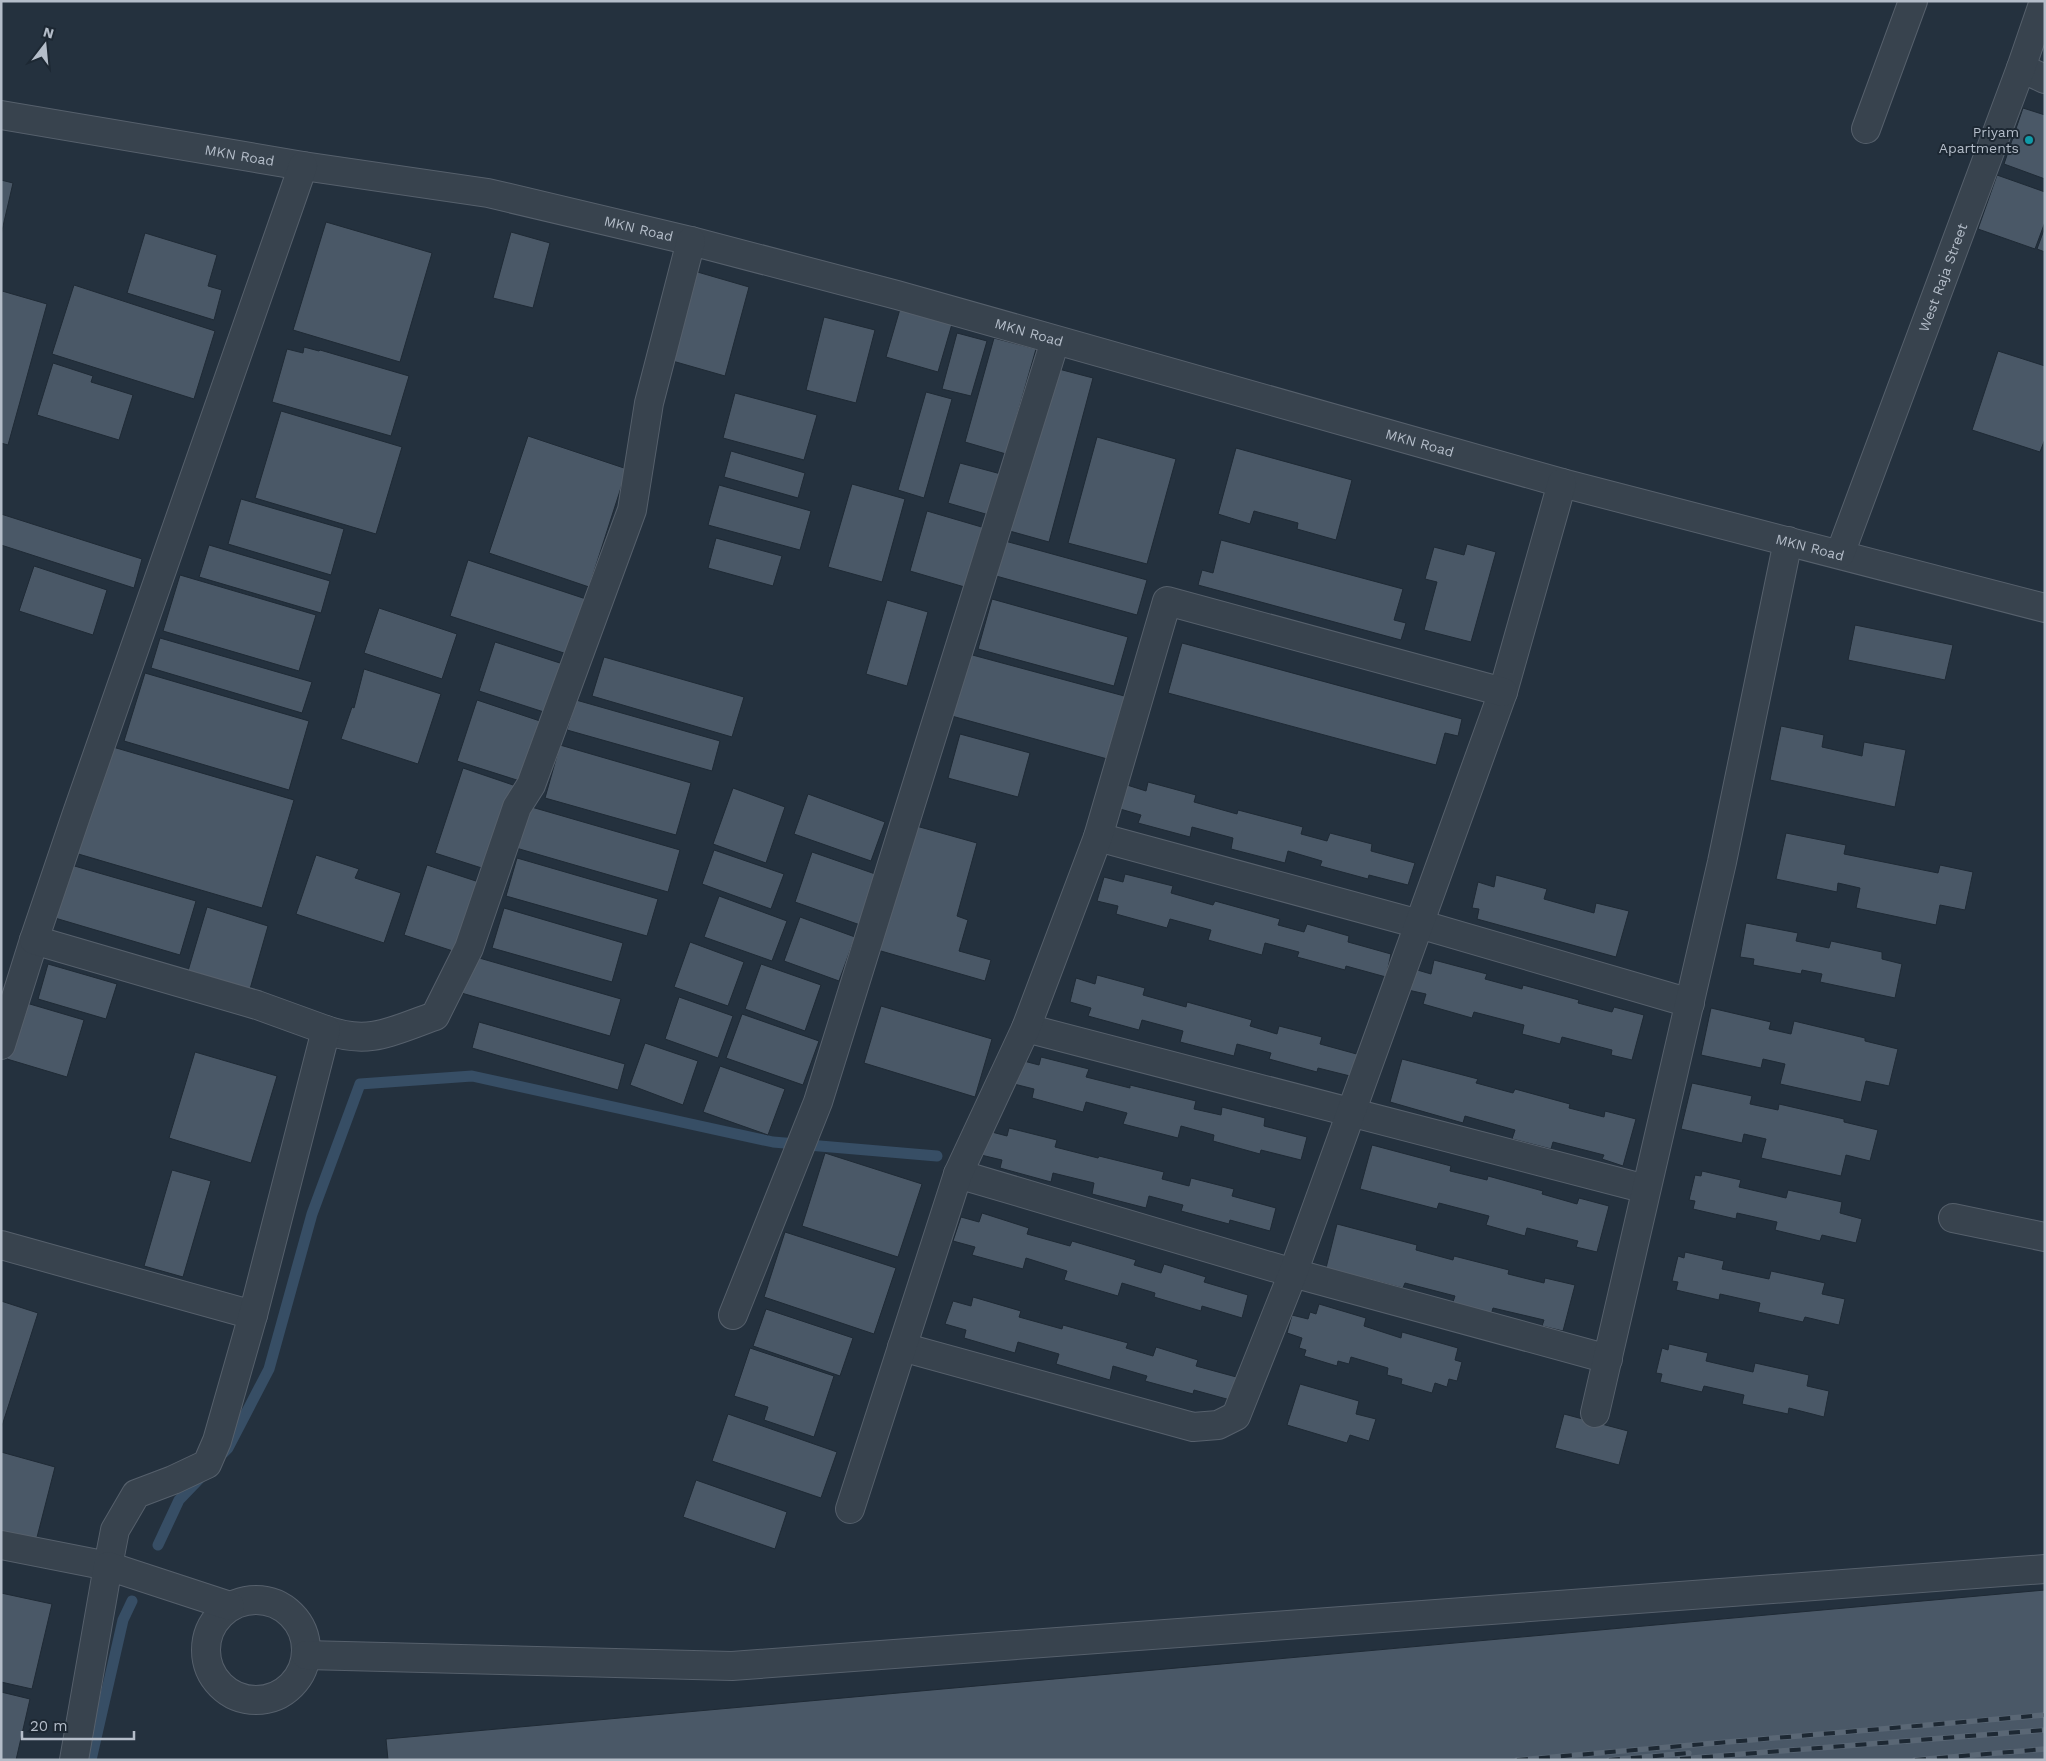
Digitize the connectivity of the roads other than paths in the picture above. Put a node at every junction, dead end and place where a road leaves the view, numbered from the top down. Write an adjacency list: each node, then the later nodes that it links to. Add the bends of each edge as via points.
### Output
1 (1913, 1): 5 (street)
2 (2044, 1): 3 (street, West Raja Street)
3 (2033, 74): 11 (street, West Raja Street)
4 (1, 115): 6 (street, MKN Road)
5 (1866, 129)
6 (303, 166): 7 (street, MKN Road, via 488,193); 16 (street)
7 (691, 242): 8 (street, MKN Road); 19 (street, via 648,403 632,510 531,785 517,807 469,948 435,1016 378,1036 342,1036)
8 (1055, 341): 9 (street, MKN Road); 29 (street, via 818,1102)
9 (1562, 483): 10 (street, MKN Road); 13 (street)
10 (1788, 541): 11 (street, MKN Road); 17 (street)
11 (1840, 554): 12 (street, MKN Road)
12 (2045, 608)
13 (1503, 692): 14 (street, via 1167,601); 15 (street)
14 (1098, 837): 15 (street); 18 (street)
15 (1419, 924): 17 (street); 21 (street)
16 (34, 940): 19 (street, via 256,1005); 20 (street)
17 (1690, 1003): 23 (street)
18 (1026, 1028): 21 (street); 22 (street)
19 (326, 1030): 28 (street)
20 (1, 1045)
21 (1351, 1112): 23 (street); 27 (street)
22 (958, 1174): 27 (street); 30 (street)
23 (1646, 1190): 31 (street)
24 (1953, 1218): 25 (street)
25 (2045, 1236)
26 (1, 1244): 28 (street)
27 (1293, 1272): 30 (street, via 1236,1416 1218,1425 1193,1427); 31 (street)
28 (254, 1315): 35 (street, via 218,1441 207,1464 136,1494 115,1530)
29 (733, 1315)
30 (902, 1347): 33 (street)
31 (1608, 1360): 32 (street)
32 (1595, 1412)
33 (850, 1509)
34 (1, 1545): 35 (street)
35 (108, 1566): 37 (street); 39 (street)
36 (2045, 1569): 38 (street, via 732,1666)
37 (230, 1606): 38 (street, via 261,1600 290,1612 305,1639); 38 (street, via 210,1629 206,1661 212,1675 235,1696 267,1699 281,1693 302,1670)
38 (306, 1655)
39 (74, 1760)

